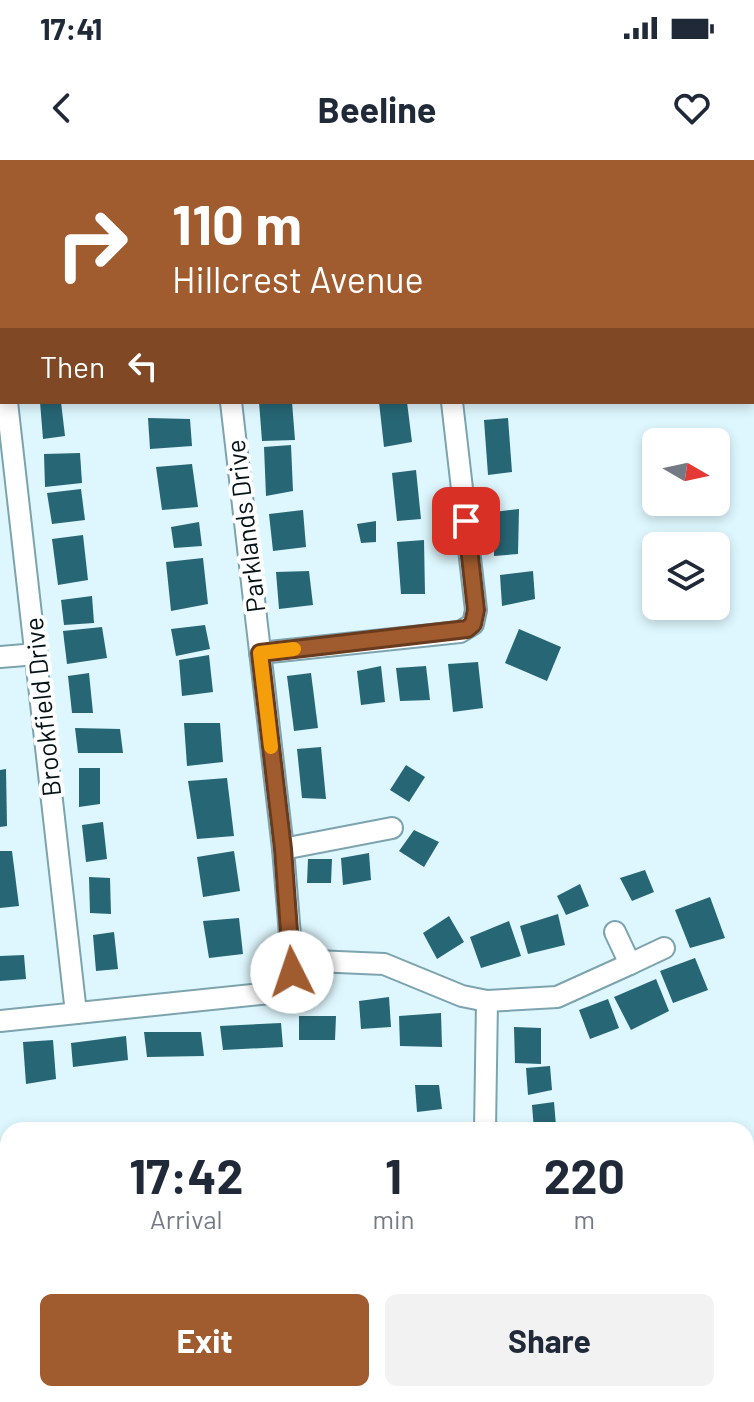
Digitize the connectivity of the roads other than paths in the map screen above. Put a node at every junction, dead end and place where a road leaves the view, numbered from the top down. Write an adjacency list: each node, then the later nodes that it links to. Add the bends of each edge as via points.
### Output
1 (7, 404): 5 (street, Brookfield Drive)
2 (231, 404): 4 (street, Parklands Drive)
3 (452, 404): 4 (street, via 476,610 473,624 460,632)
4 (260, 653): 8 (street, Parklands Drive)
5 (37, 654): 6 (street); 14 (street, Brookfield Drive)
6 (0, 657)
7 (392, 828): 8 (street)
8 (283, 849): 11 (street, Parklands Drive)
9 (615, 932): 12 (street)
10 (664, 948): 12 (street)
11 (292, 960): 13 (street, via 384,964); 14 (street, Parklands Drive, via 288,983 270,993)
12 (630, 964): 13 (street, via 557,997)
13 (487, 1001): 16 (street)
14 (76, 1013): 15 (street)
15 (0, 1021)
16 (485, 1122)

